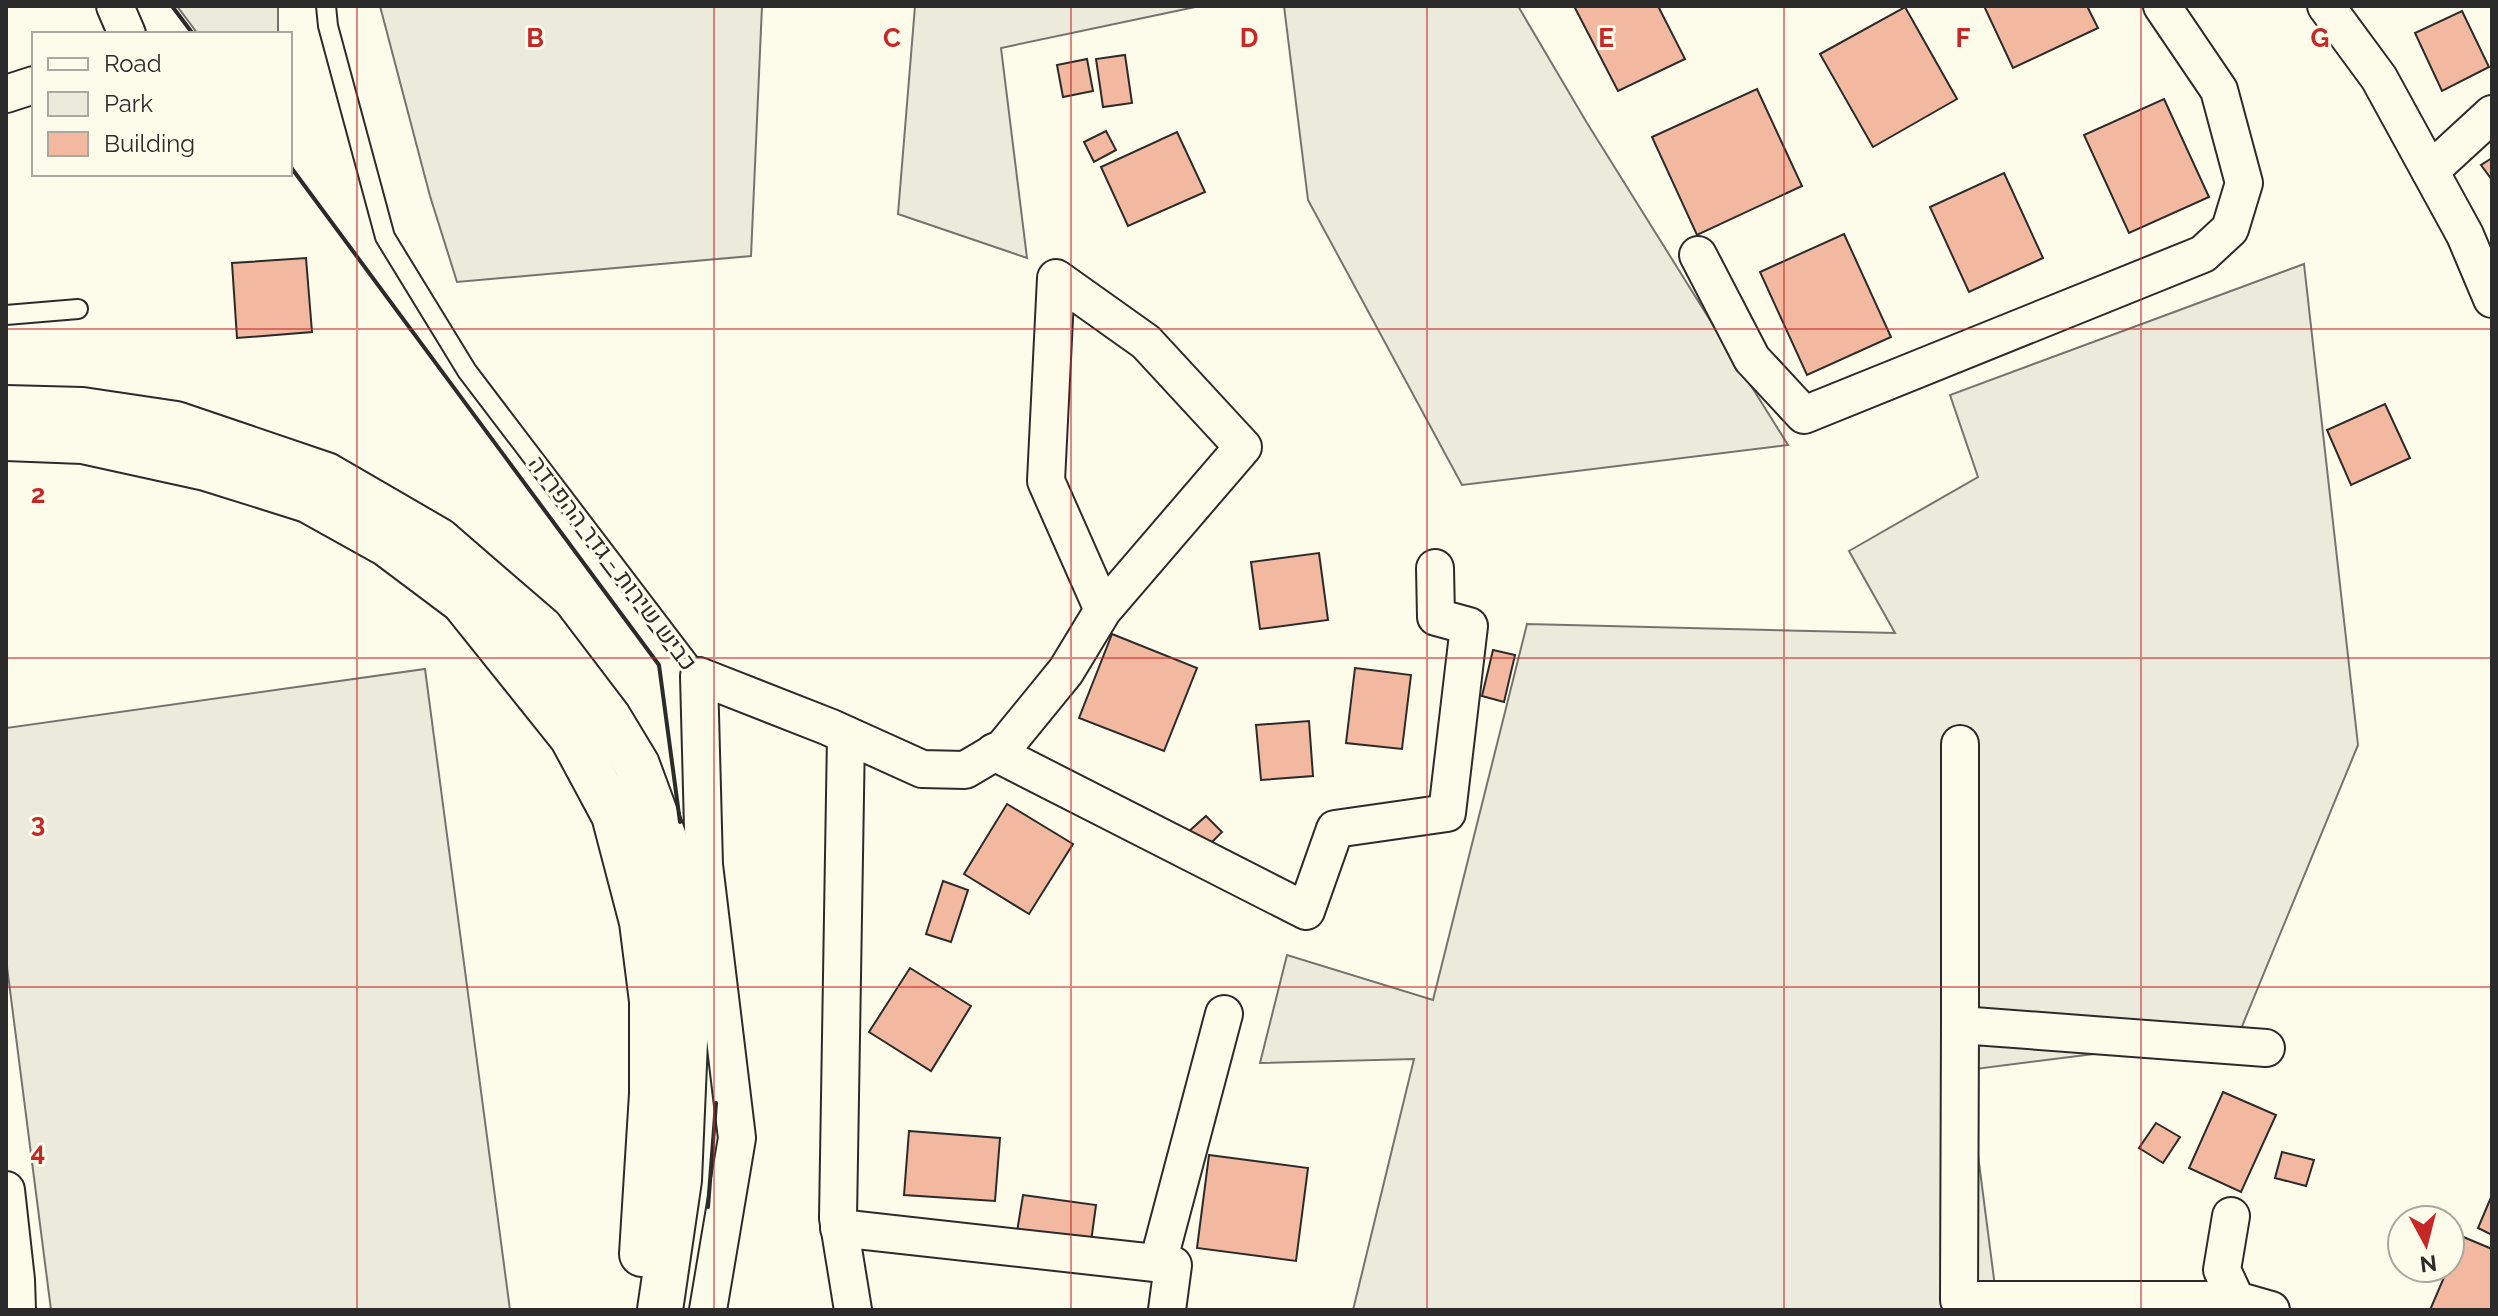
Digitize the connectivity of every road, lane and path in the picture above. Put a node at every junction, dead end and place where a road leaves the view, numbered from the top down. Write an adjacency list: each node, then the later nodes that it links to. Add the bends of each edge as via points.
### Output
1 (115, 6): 5 (street)
2 (326, 6): 18 (lane, כביש שירות - גדר ההפרדה, via 385,237 467,371)
3 (2162, 6): 10 (street, via 2219,90 2244,183 2230,229 2203,254 1804,415 1752,359)
4 (2326, 6): 9 (street, via 2379,78)
5 (126, 32)
6 (32, 86): 7 (street)
7 (6, 94)
8 (2492, 114): 9 (street)
9 (2430, 171): 11 (street)
10 (1698, 255)
11 (2492, 299)
12 (78, 309): 13 (lane)
13 (6, 315)
14 (6, 408): 33 (main road, via 82,410 176,424 326,475 438,540 472,569 541,629 608,717 637,765 664,838 687,995 679,1180)
15 (6, 438): 32 (main road, via 83,441 206,468 308,500 387,544 463,601 572,737 614,815 642,922 652,1001 642,1258)
16 (1435, 568): 21 (street, via 1436,617 1469,626 1447,813 1335,829 1306,911)
17 (1103, 610): 17 (street, via 1046,481 1056,278 1146,342 1243,447); 21 (street, via 1066,671 1004,747)
18 (699, 676): 19 (street); 34 (street, כביש שירות - גדר ההפרדה, via 704,865 737,1138)
19 (846, 735): 21 (street, via 922,769 965,770); 28 (street)
20 (1960, 744): 23 (street)
21 (994, 752)
22 (1224, 1014): 29 (street)
23 (1960, 1025): 24 (street); 30 (street, via 1959,1300)
24 (2266, 1048)
25 (6, 1190): 26 (street)
26 (6, 1198): 31 (street)
27 (2231, 1216): 30 (street, via 2222,1270)
28 (839, 1228): 29 (street); 35 (street)
29 (1158, 1263): 36 (street, via 1173,1265)
30 (2236, 1300): 37 (street)
31 (17, 1310)
32 (633, 1310)
33 (660, 1310)
34 (708, 1310)
35 (853, 1310)
36 (1167, 1310)
37 (2271, 1310)

